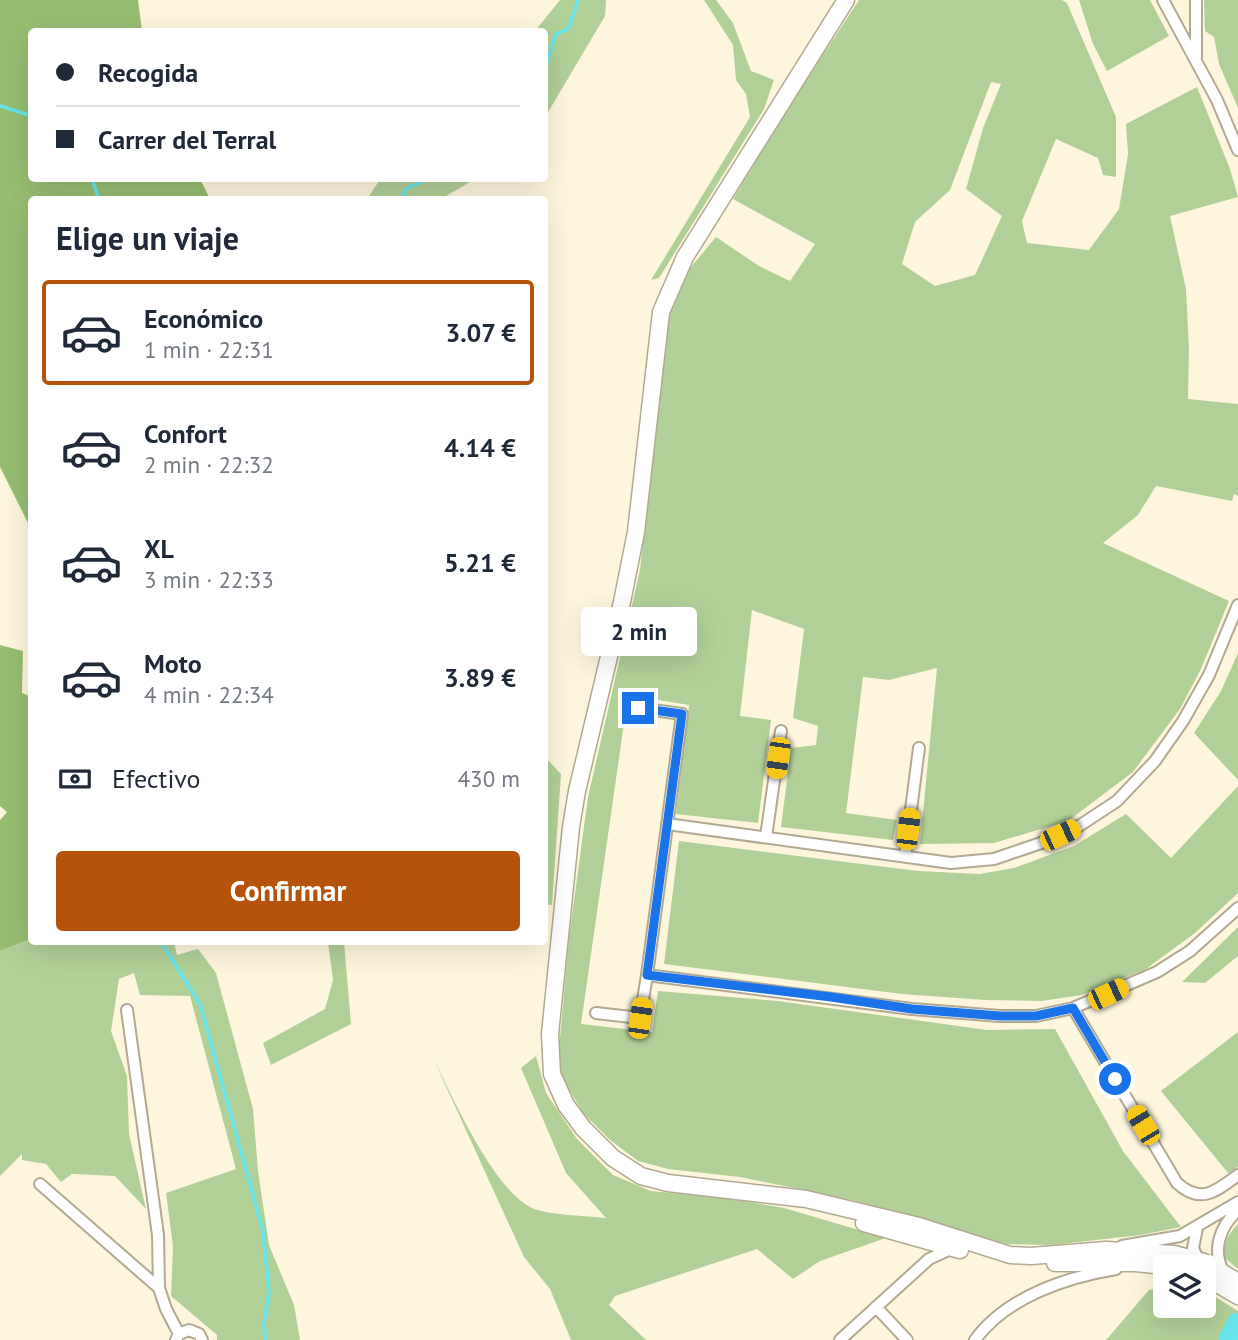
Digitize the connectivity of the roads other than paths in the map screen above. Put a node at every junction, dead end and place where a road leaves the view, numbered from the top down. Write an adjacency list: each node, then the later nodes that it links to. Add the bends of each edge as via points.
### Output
1 (846, 0): 20 (main road, via 691,247 661,312 633,547 571,827 550,1043 552,1074 562,1099 583,1128 620,1164 659,1181)
2 (1163, 0): 4 (street)
3 (1196, 0): 4 (street)
4 (1196, 60): 5 (street)
5 (1238, 150)
6 (1238, 606): 12 (street, via 1183,722 1155,761 1117,801 1079,826 995,859 951,863)
7 (638, 708): 10 (street, via 682,714)
8 (782, 731): 11 (street)
9 (919, 748): 12 (street)
10 (667, 824): 11 (street); 14 (street)
11 (766, 837): 12 (street)
12 (905, 856)
13 (1238, 908): 15 (street, via 1190,951 1157,972)
14 (647, 975): 15 (street, via 1000,1016 1036,1016); 17 (street, via 640,1018)
15 (1073, 1008): 18 (street, via 1177,1183 1200,1195 1212,1193)
16 (127, 1010): 37 (street, via 158,1235)
17 (596, 1013)
18 (1238, 1175)
19 (40, 1184): 37 (street)
20 (785, 1198): 23 (main road); 25 (main road)
21 (1238, 1202): 24 (street)
22 (1238, 1210): 34 (street, via 1217,1247)
23 (895, 1220): 25 (street); 27 (main road, via 1010,1255)
24 (1197, 1228): 27 (street, via 1169,1239); 29 (street)
25 (925, 1241): 26 (main road); 30 (street)
26 (953, 1248): 30 (street); 31 (main road, via 1020,1262)
27 (1106, 1250): 28 (main road)
28 (1171, 1255)
29 (1196, 1255)
30 (929, 1259): 39 (street)
31 (1153, 1265)
32 (1153, 1267): 44 (street, via 1115,1269 1043,1289 1010,1308)
33 (1216, 1270): 34 (main road)
34 (1223, 1271): 36 (main road)
35 (1216, 1278): 38 (main road)
36 (1238, 1282)
37 (159, 1288): 40 (street)
38 (1238, 1295)
39 (876, 1307): 42 (street); 43 (street)
40 (178, 1337): 41 (street, via 184,1331 195,1331)
41 (202, 1340)
42 (840, 1340)
43 (907, 1340)
44 (975, 1340)

